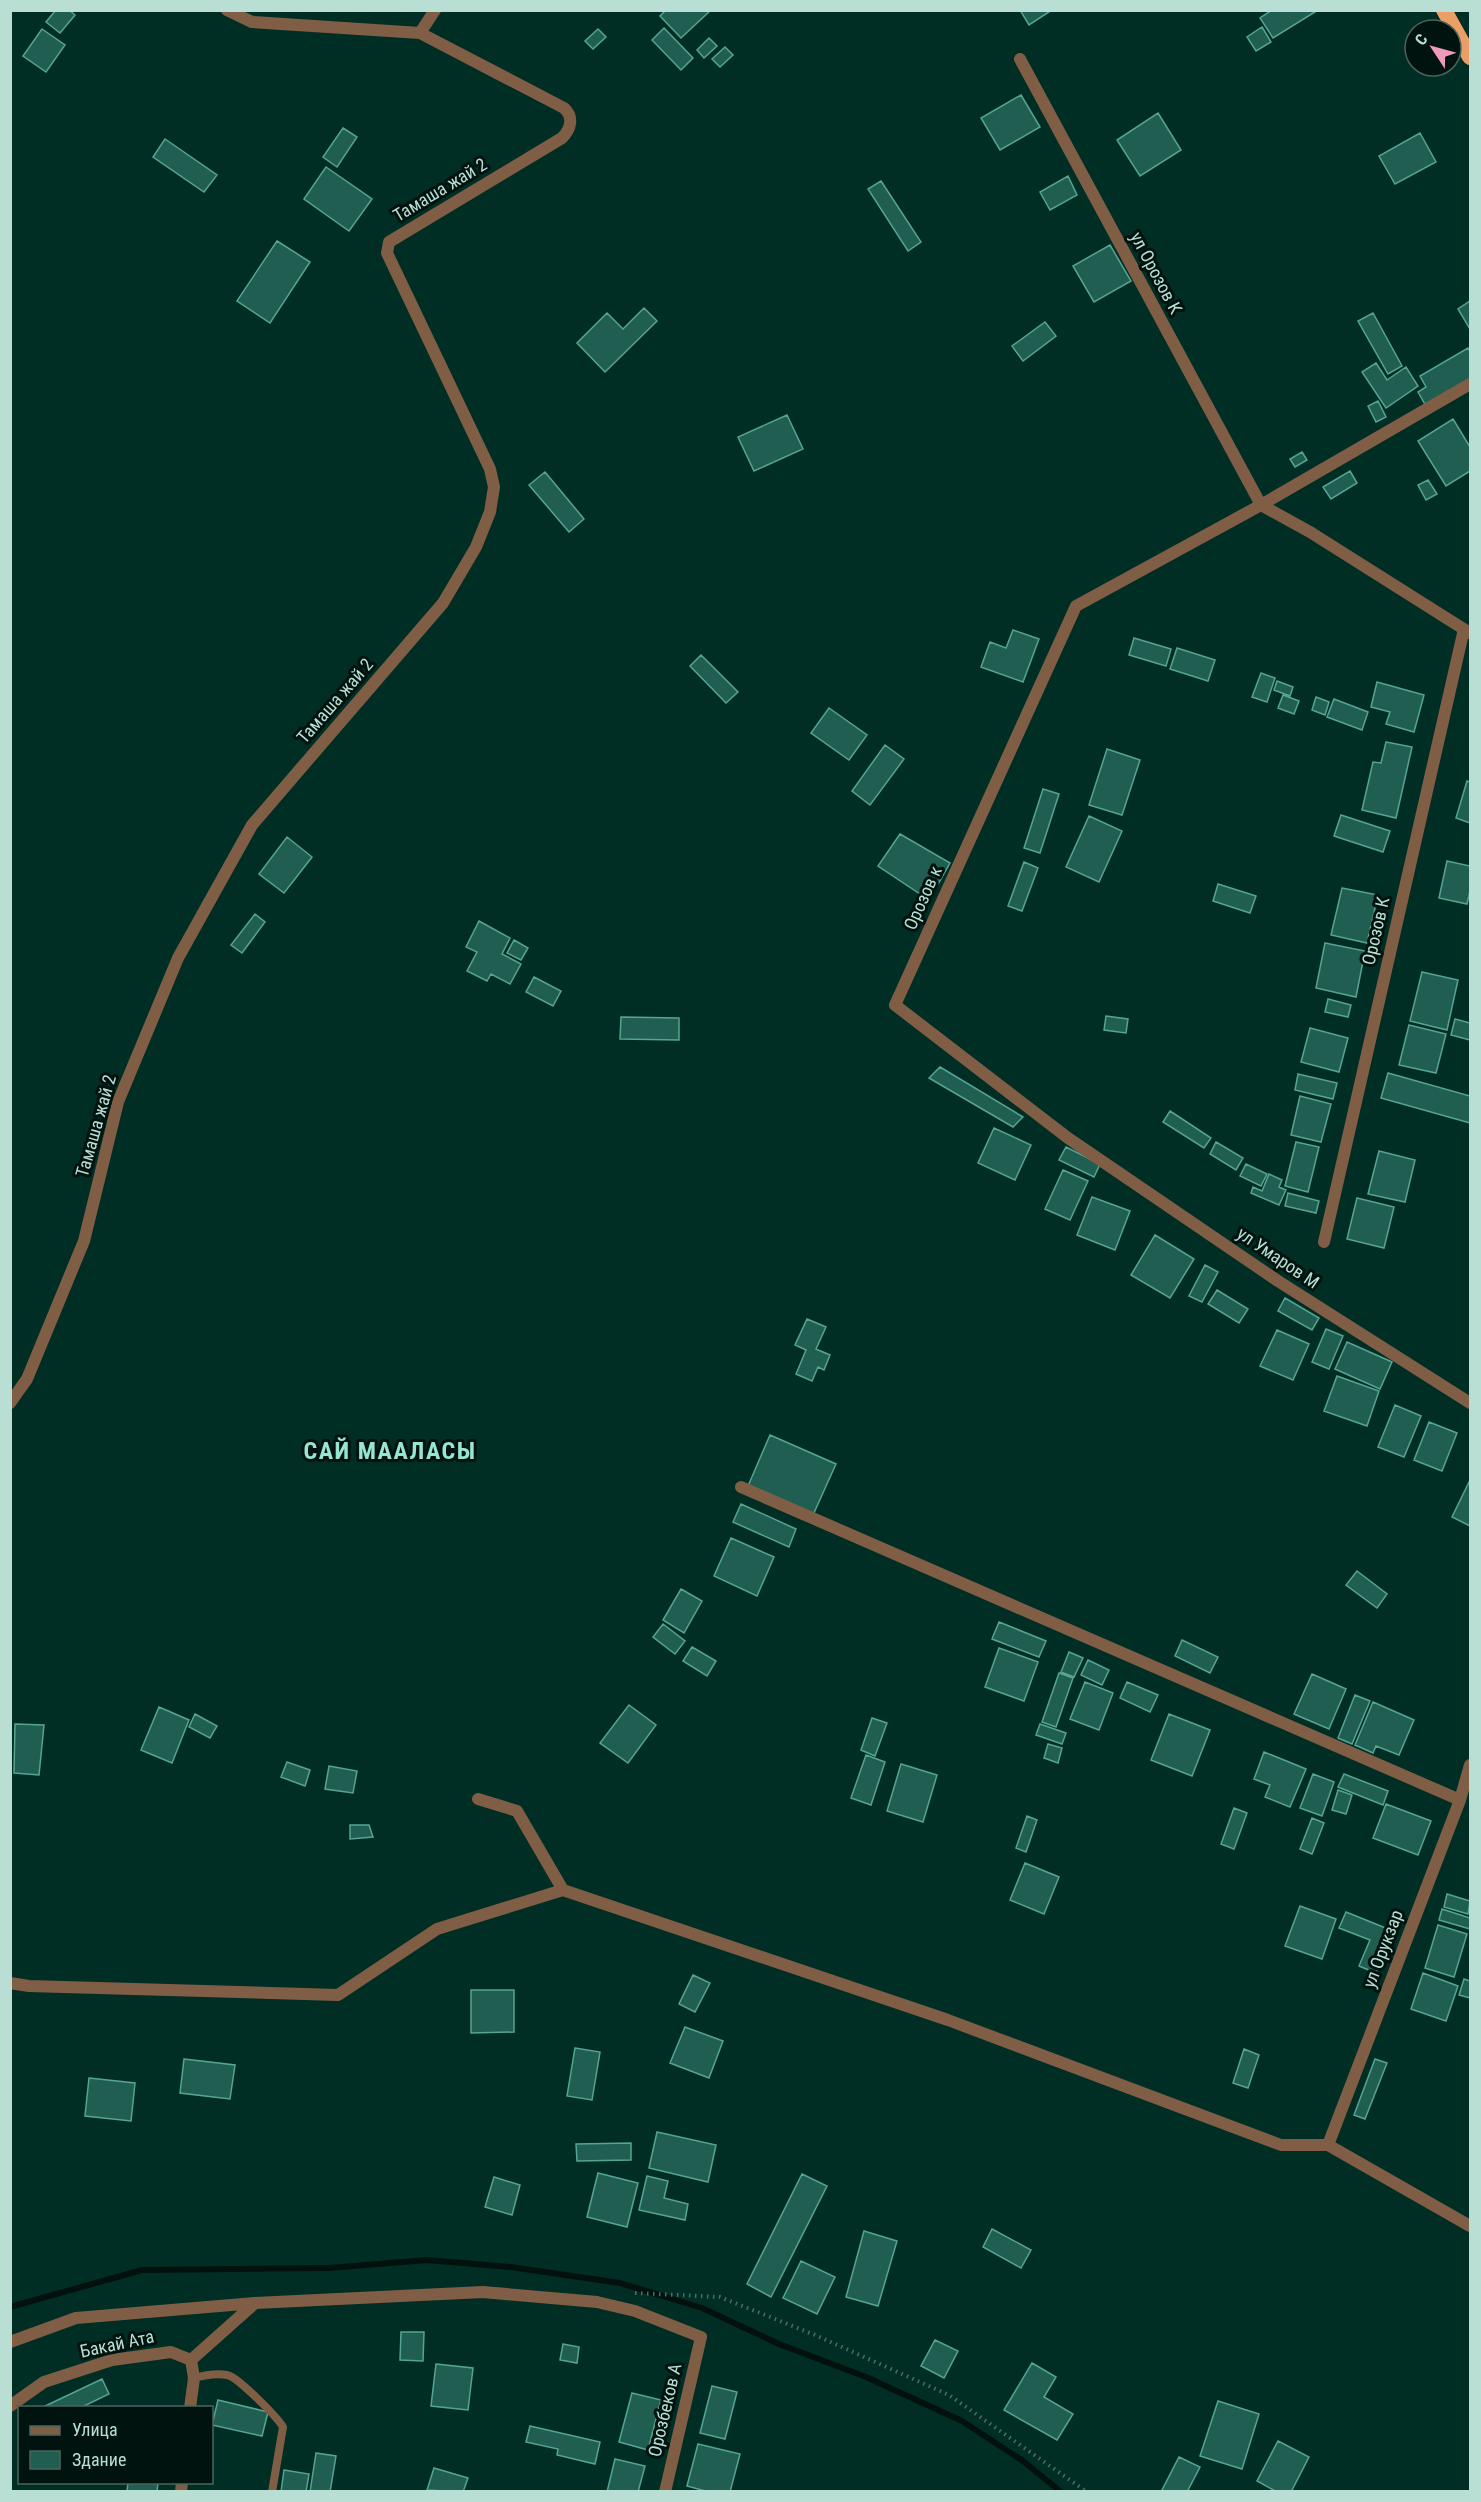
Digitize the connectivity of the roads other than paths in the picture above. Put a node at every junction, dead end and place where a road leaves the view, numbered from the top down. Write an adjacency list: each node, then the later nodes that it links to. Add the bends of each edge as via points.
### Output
1 (227, 10): 4 (street, via 252,22)
2 (435, 10): 4 (street)
3 (1444, 10): 5 (highway)
4 (420, 33): 12 (street, Тамаша жай 2, via 564,108 570,121 562,138 389,242 387,247 490,470 494,487 490,512 476,547 443,603 252,825 178,958 118,1102 84,1241 27,1380)
5 (1470, 57)
6 (1020, 59): 8 (street, ул Орозов К)
7 (1470, 384): 8 (street)
8 (1261, 505): 9 (street); 10 (street, Орозов к, via 1076,606 894,1005)
9 (1467, 631): 11 (street, Орозов К)
10 (1068, 1138): 13 (street, ул Умаров М, via 1278,1281)
11 (1324, 1242)
12 (10, 1402)
13 (1470, 1403)
14 (741, 1487): 17 (street)
15 (1470, 1765): 17 (street, ул Орукзар)
16 (478, 1799): 18 (street, via 517,1811)
17 (1460, 1800): 20 (street, ул Орукзар)
18 (563, 1890): 19 (street, via 437,1929 338,1995); 20 (street, via 948,2020 1281,2145)
19 (10, 1983)
20 (1328, 2145): 21 (street)
21 (1470, 2226)
22 (255, 2303): 23 (street, via 76,2318); 24 (street); 29 (street, Орозбеков А, via 483,2292 597,2302 634,2311 701,2337)
23 (10, 2342)
24 (191, 2360): 25 (street); 26 (street, Бакай Ата, via 171,2352 112,2360 44,2382)
25 (194, 2378): 27 (street); 28 (lane, via 213,2373 231,2375 277,2416 283,2427)
26 (10, 2406)
27 (190, 2406)
28 (273, 2492)
29 (665, 2492)

